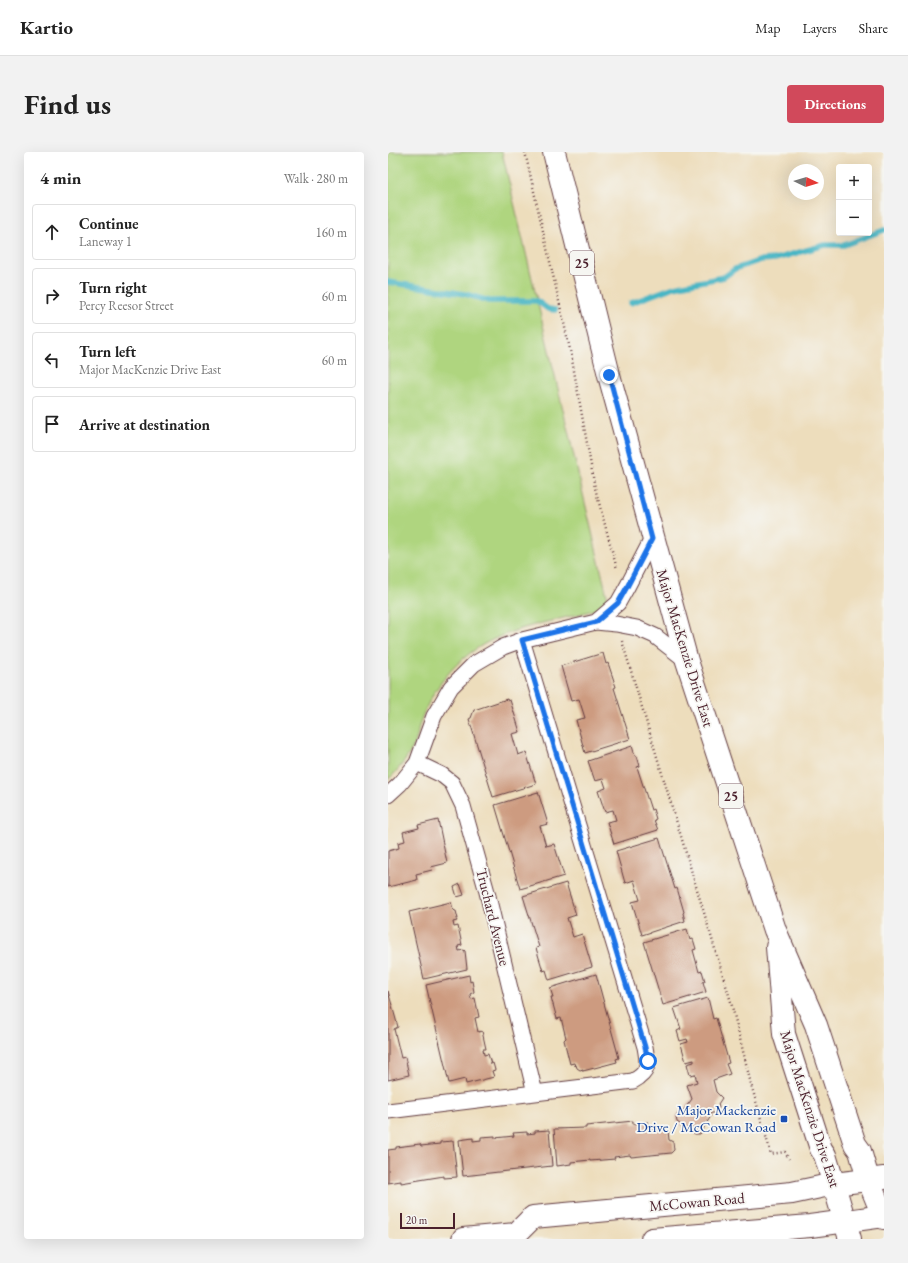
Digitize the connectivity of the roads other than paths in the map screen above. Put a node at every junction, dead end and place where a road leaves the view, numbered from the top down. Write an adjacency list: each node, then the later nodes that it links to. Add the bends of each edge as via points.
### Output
1 (554, 152): 2 (main road, Major MacKenzie Drive East / 25)
2 (652, 539): 3 (street, via 618,603); 5 (main road, Major MacKenzie Drive East / 25)
3 (596, 622): 4 (street); 5 (street, via 637,628 654,636)
4 (522, 640): 6 (street, via 503,647 474,664 451,687 434,716); 9 (street, via 648,1061 642,1077 633,1081)
5 (686, 661): 8 (main road, Major MacKenzie Drive East / 25)
6 (417, 763): 7 (street); 9 (street, Truchard Avenue, via 452,783 462,806 488,892)
7 (388, 794)
8 (775, 930): 11 (main road, Major MacKenzie Drive East / 25, via 816,1025 852,1137); 12 (main road, Major MacKenzie Drive East / 25, via 784,1034)
9 (535, 1093): 10 (street)
10 (388, 1111)
11 (876, 1178): 12 (main road, McCowan Road); 13 (main road, Major MacKenzie Drive East / 25)
12 (834, 1184): 14 (main road, Major MacKenzie Drive East / 25); 15 (main road, McCowan Road, via 792,1194 533,1217)
13 (884, 1217): 14 (main road)
14 (847, 1230): 17 (main road, via 810,1226)
15 (519, 1237): 16 (main road, McCowan Road)
16 (463, 1239)
17 (652, 1239)

